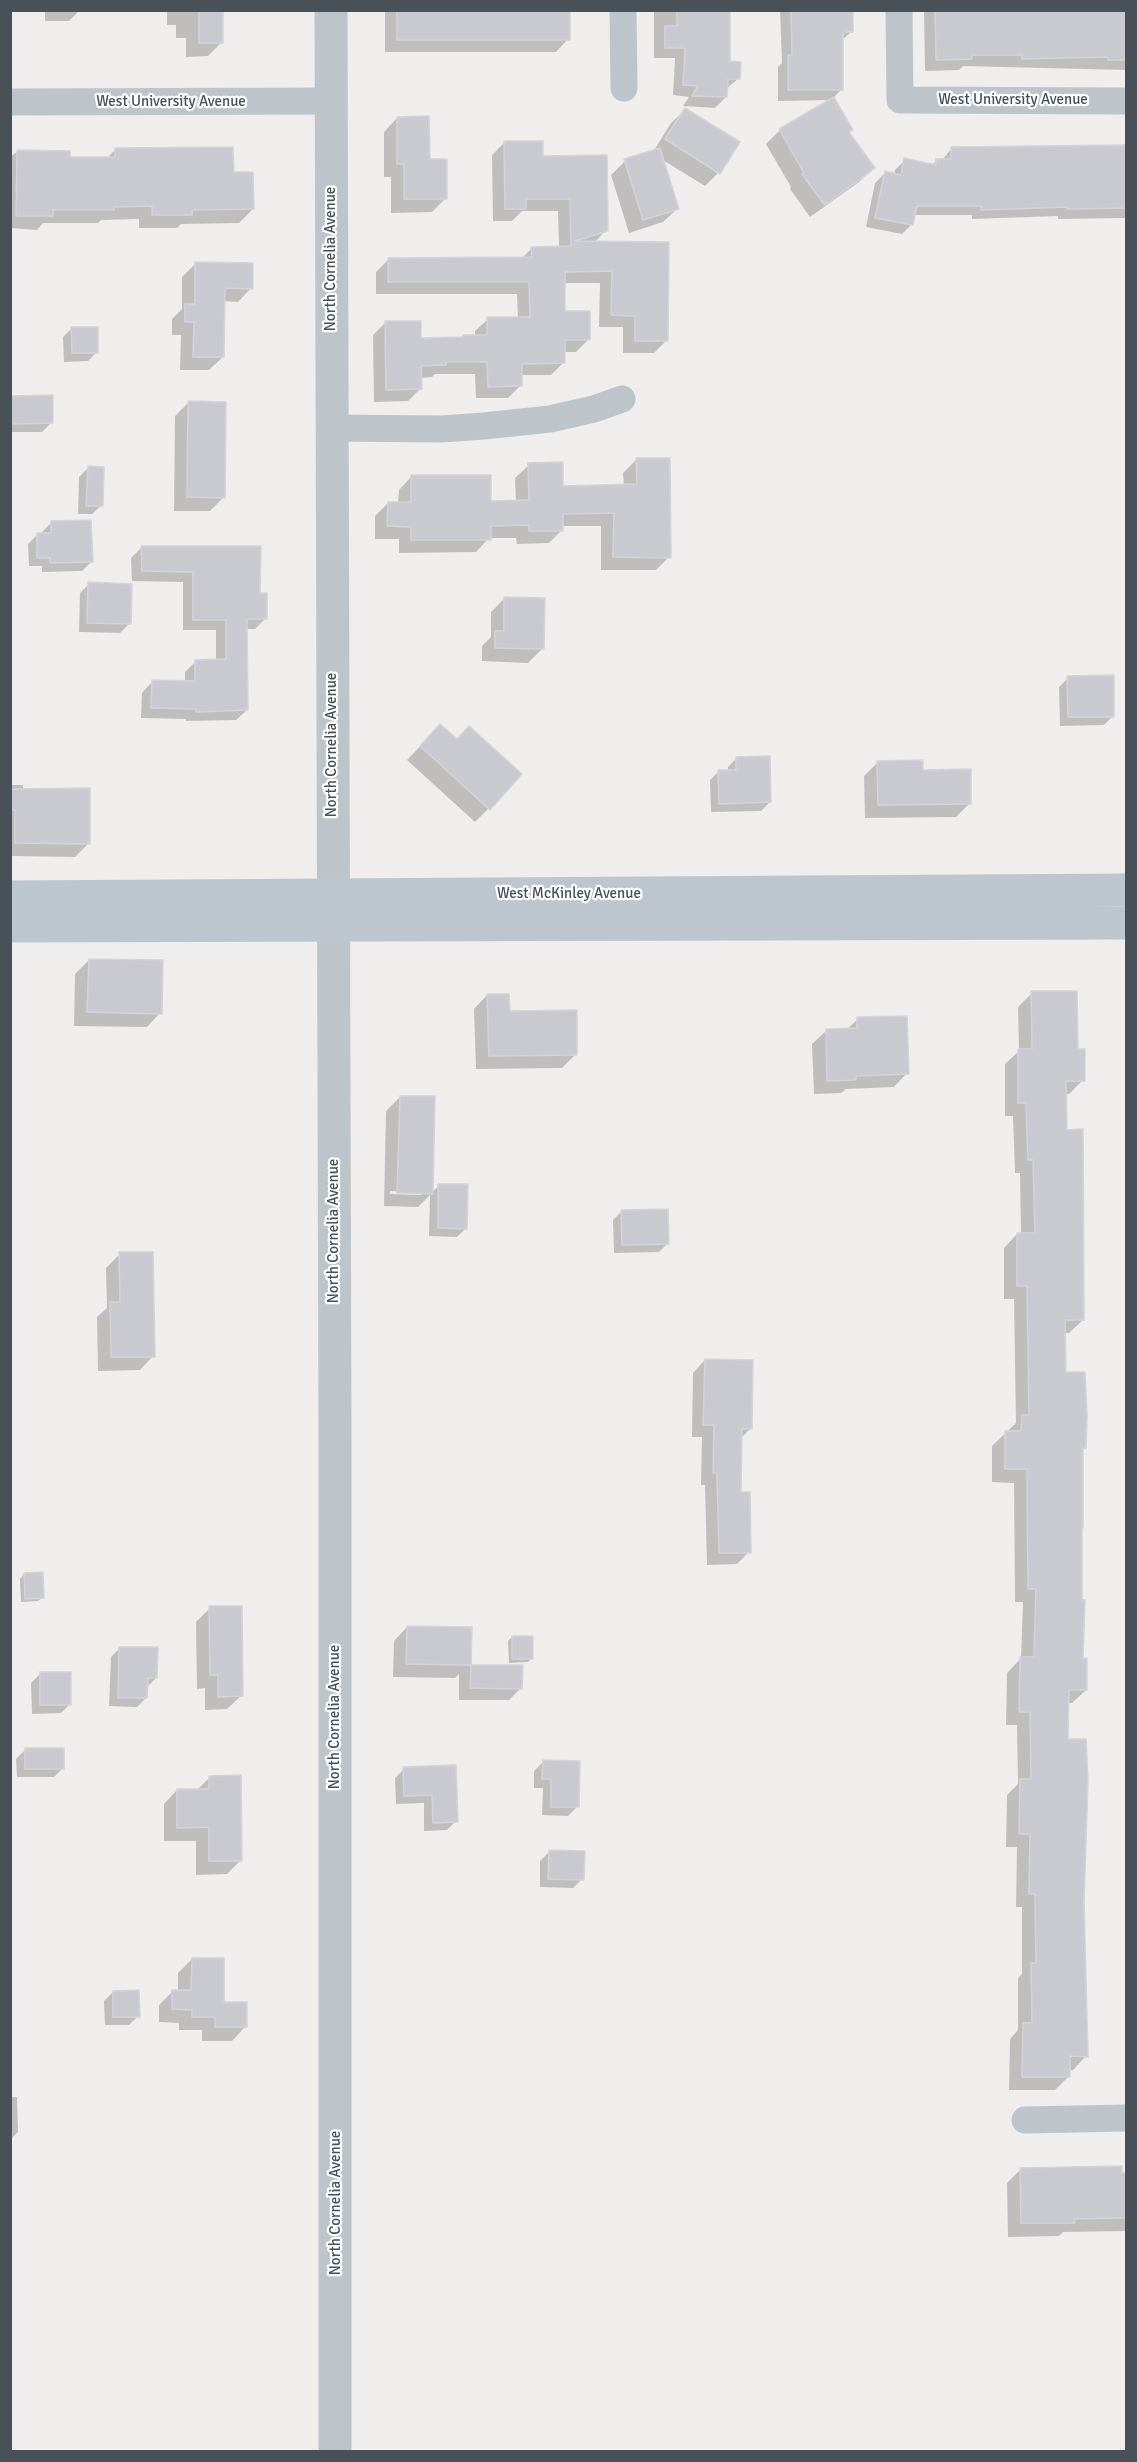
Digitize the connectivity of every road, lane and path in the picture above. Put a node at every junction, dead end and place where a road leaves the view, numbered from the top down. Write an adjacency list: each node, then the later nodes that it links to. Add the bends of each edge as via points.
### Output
1 (331, 10): 5 (street, North Cornelia Avenue)
2 (623, 10): 4 (street)
3 (899, 10): 6 (street, West University Avenue, via 900,100)
4 (624, 88)
5 (331, 101): 7 (street, West University Avenue); 9 (street, North Cornelia Avenue)
6 (1126, 101)
7 (10, 102)
8 (622, 399): 9 (street, via 550,419 484,426)
9 (332, 428): 12 (street, North Cornelia Avenue)
10 (1126, 890): 12 (main road, West McKinley Avenue)
11 (10, 897): 12 (main road, West McKinley Avenue)
12 (333, 910): 13 (main road, West McKinley Avenue); 14 (main road, West McKinley Avenue); 17 (street, North Cornelia Avenue)
13 (1126, 923)
14 (10, 926)
15 (1126, 2118): 16 (street)
16 (1025, 2120)
17 (335, 2451)

